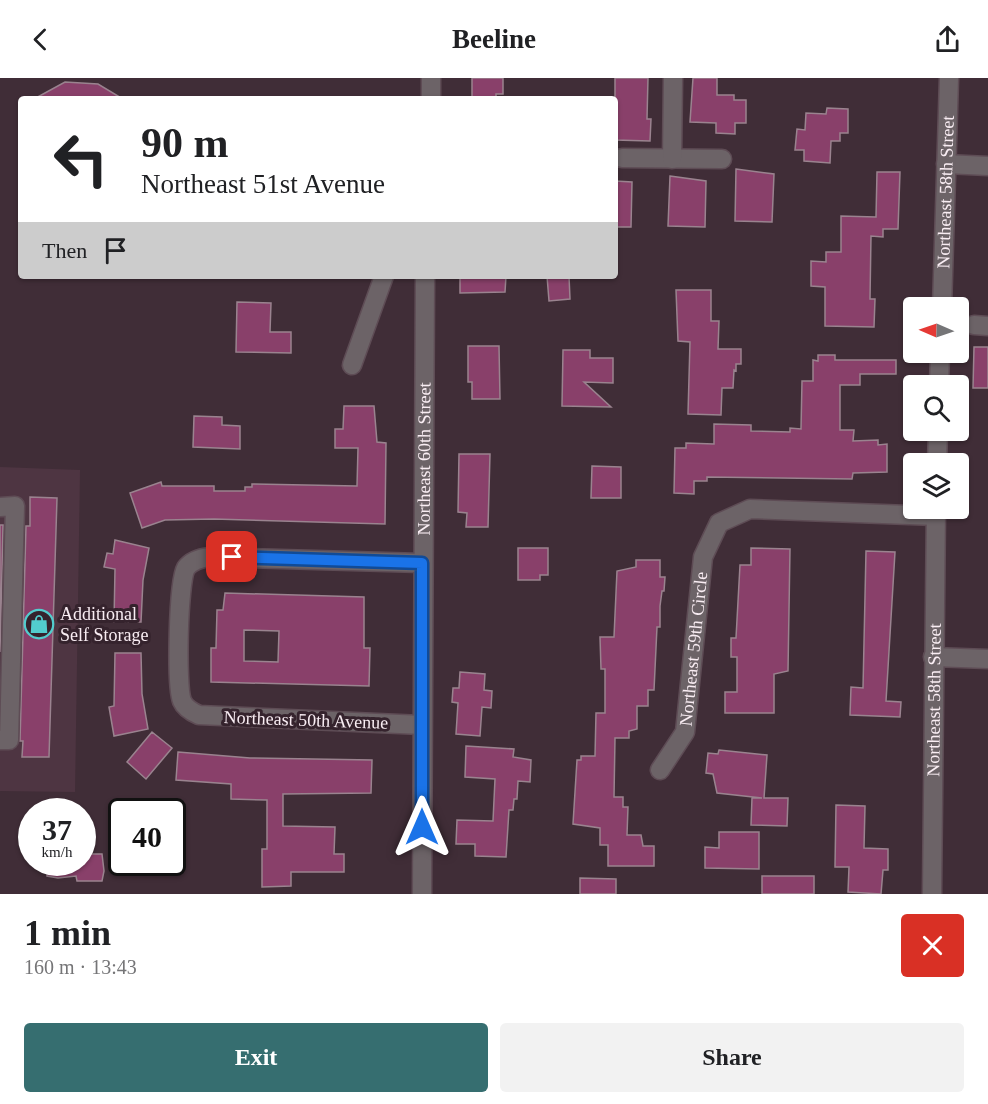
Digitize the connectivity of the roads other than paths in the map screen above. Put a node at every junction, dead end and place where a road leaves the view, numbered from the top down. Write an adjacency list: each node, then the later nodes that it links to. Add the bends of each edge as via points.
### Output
1 (432, 78): 4 (street)
2 (673, 78): 6 (street)
3 (949, 78): 8 (street, Northeast 58th Street)
4 (431, 96)
5 (622, 158): 6 (street)
6 (672, 159): 7 (street)
7 (722, 159)
8 (946, 164): 9 (street); 12 (street, Northeast 58th Street)
9 (988, 166)
10 (383, 279): 13 (street)
11 (425, 279): 17 (street, Northeast 60th Street)
12 (942, 297)
13 (352, 366)
14 (0, 507): 21 (street, via 15,506 9,740)
15 (903, 511): 22 (street, Northeast 59th Circle, via 750,509 719,523 703,557 685,732)
16 (936, 519): 18 (street, Northeast 58th Street)
17 (422, 563): 20 (street, Northeast 60th Street); 20 (street, Northeast 50th Avenue, via 202,557 189,564 180,584 179,680 182,700 191,711 208,717)
18 (933, 657): 19 (street); 24 (street, Northeast 58th Street)
19 (988, 659)
20 (422, 725): 23 (street, Northeast 60th Street)
21 (0, 740)
22 (660, 771)
23 (422, 894)
24 (932, 894)

